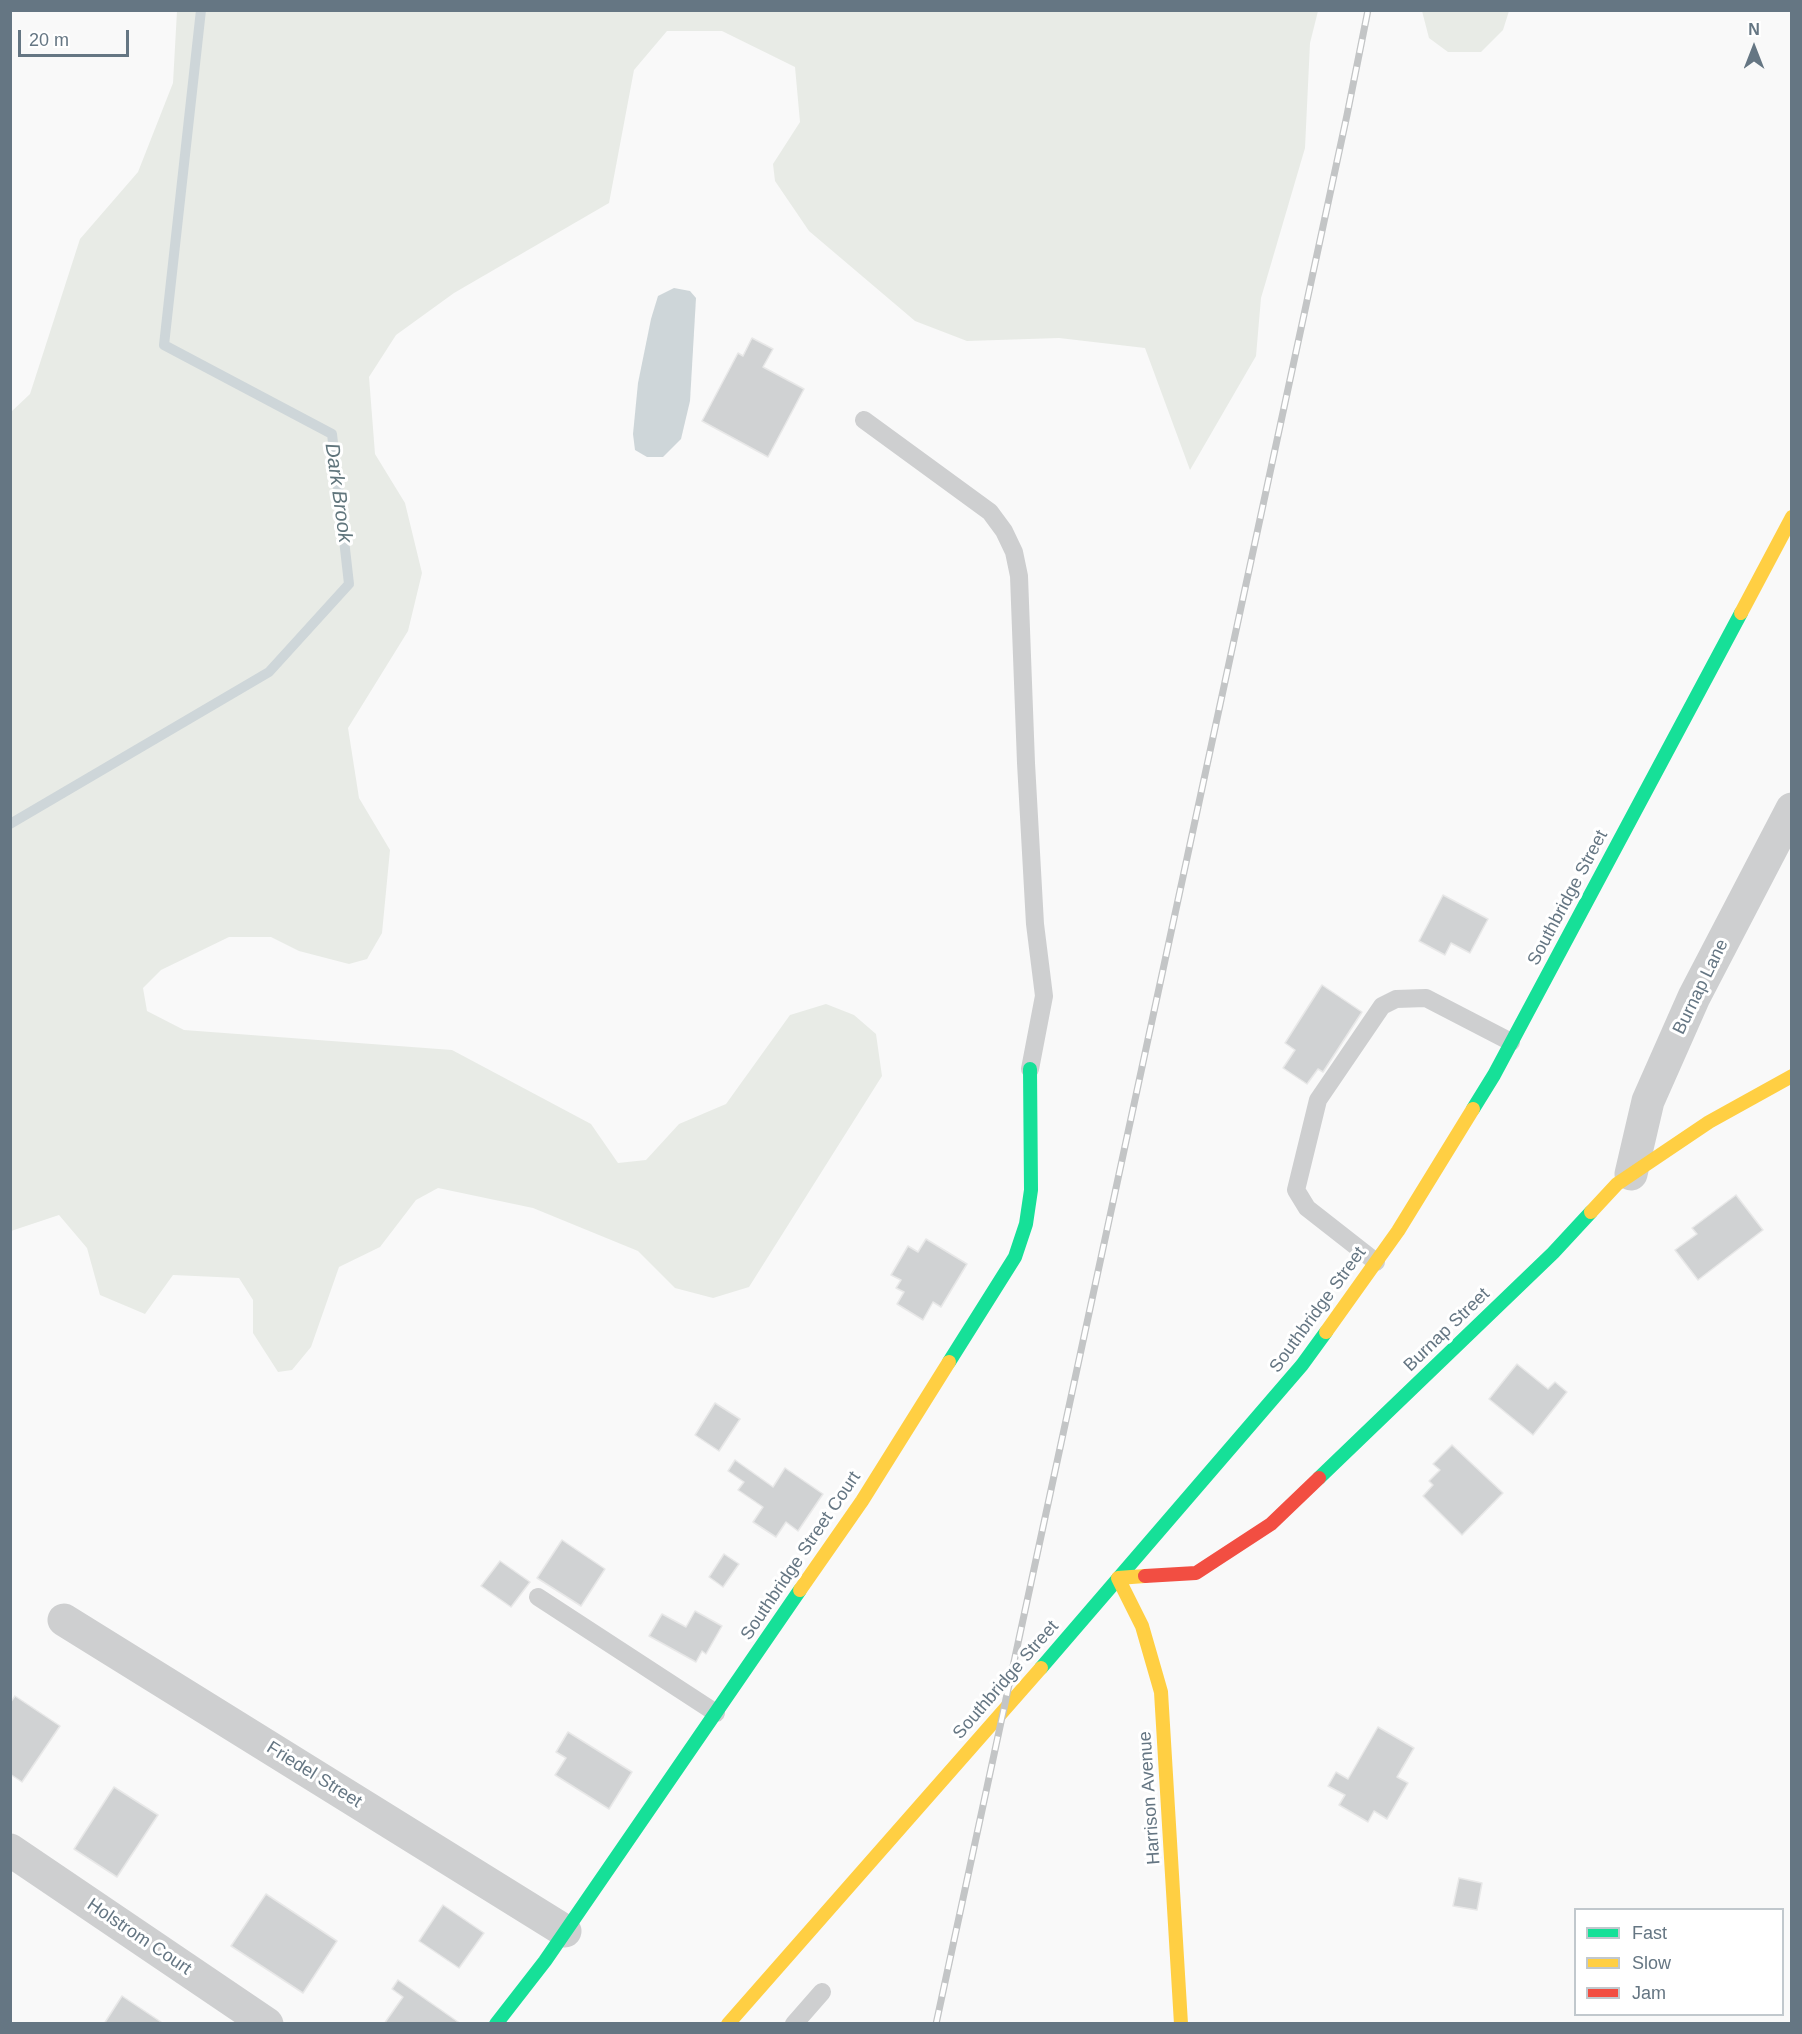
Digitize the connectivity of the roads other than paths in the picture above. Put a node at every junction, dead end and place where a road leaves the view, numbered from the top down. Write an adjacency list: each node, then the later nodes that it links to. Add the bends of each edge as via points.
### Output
1 (864, 420): 5 (lane, via 990,512 1014,552 1019,576 1035,924 1044,996)
2 (1791, 517): 4 (street, Southbridge Street)
3 (1791, 809): 7 (street, Burnap Lane, via 1694,997 1657,1080 1648,1101)
4 (1511, 1042): 8 (street, Southbridge Street); 8 (lane, via 1426,998 1396,999 1382,1006 1318,1100 1296,1190 1307,1208)
5 (1030, 1069): 12 (street, Southbridge Street Court, via 1031,1190 1026,1224 1015,1257 862,1501)
6 (1791, 1076): 7 (street, Burnap Street, via 1701,1127)
7 (1631, 1174): 9 (street, Burnap Street, via 1271,1524 1196,1573)
8 (1376, 1262): 9 (street, Southbridge Street, via 1302,1365)
9 (1118, 1578): 18 (street, Southbridge Street); 20 (street, Harrison Avenue, via 1142,1626 1161,1692)
10 (538, 1597): 12 (lane)
11 (64, 1620): 14 (street, Friedel Street)
12 (716, 1713): 14 (street, Southbridge Street Court)
13 (10, 1850): 16 (street, Holstrom Court)
14 (565, 1931): 17 (street, Southbridge Street Court)
15 (822, 1992): 19 (lane)
16 (267, 2024)
17 (496, 2024)
18 (728, 2024)
19 (794, 2024)
20 (1181, 2024)

